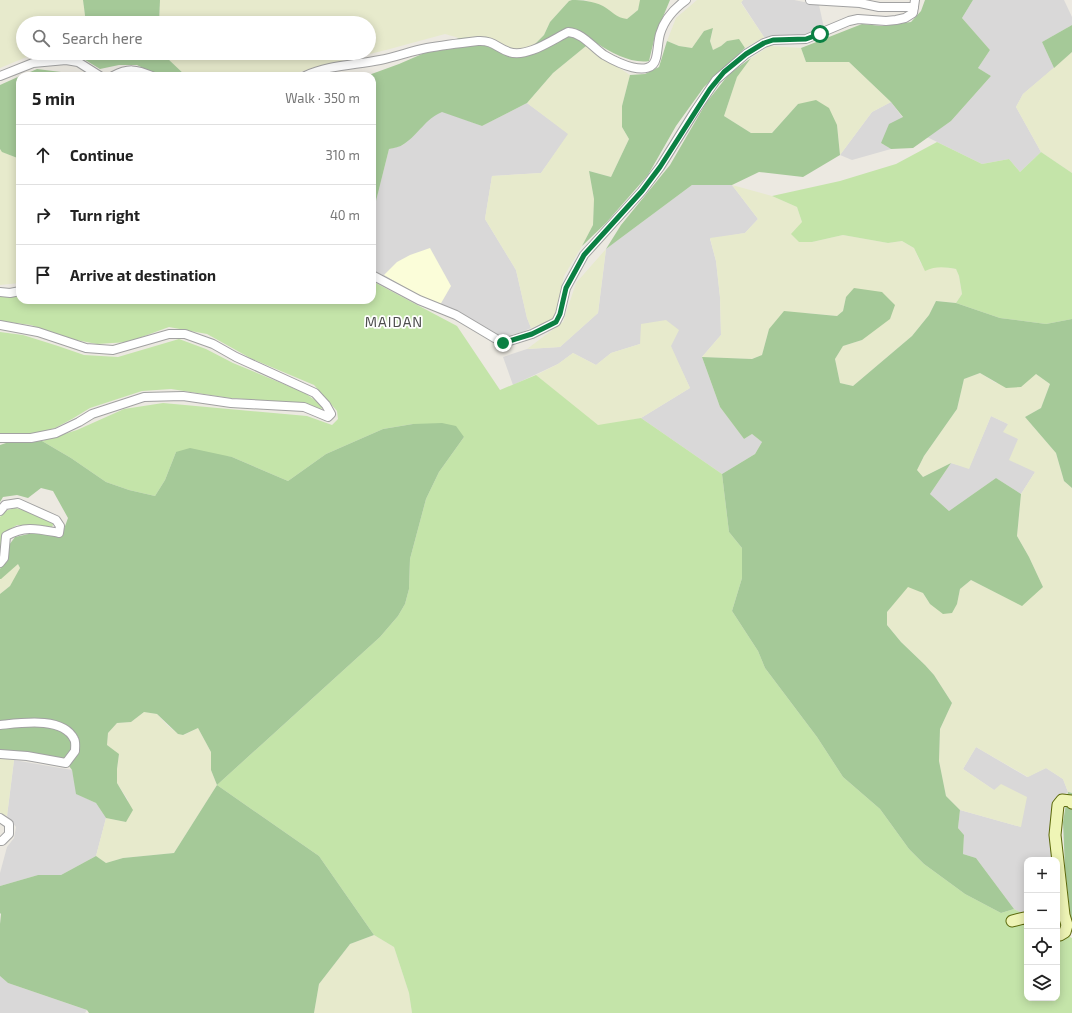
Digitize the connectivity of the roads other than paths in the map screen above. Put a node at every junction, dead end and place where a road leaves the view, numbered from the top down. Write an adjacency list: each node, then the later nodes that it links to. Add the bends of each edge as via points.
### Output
1 (686, 0): 9 (street, via 664,24 659,35 655,63 646,69 633,68 603,54 587,41 568,32 520,54 508,52 491,42 480,41 427,48 380,60)
2 (810, 0): 3 (street, via 860,3 879,8)
3 (914, 3): 11 (street, via 913,13 906,18 886,21 858,19 806,39 773,40 764,43 746,54 716,80 642,191 584,255 566,288 556,322 532,334 503,343 456,315 419,300)
4 (66, 60): 10 (street, via 33,63)
5 (66, 60): 6 (street, via 78,62)
6 (94, 72)
7 (120, 72): 8 (street)
8 (141, 72)
9 (313, 72)
10 (0, 76)
11 (376, 277)
12 (0, 292): 13 (street)
13 (16, 292)
14 (0, 325): 15 (street, via 38,332 86,348 113,350 168,334 185,334 213,344 315,393 331,414 328,417 304,407 231,403 183,396 144,397 92,414 56,433 31,438)
15 (0, 438)
16 (0, 511): 17 (street, via 5,505 18,503 56,520 60,526 59,533 32,527 12,532 6,536 4,558)
17 (0, 563)
18 (0, 725): 19 (street, via 56,724 68,730 75,739 75,751 66,763)
19 (0, 754)
20 (1072, 803): 25 (street, via 1062,800 1058,805 1055,835 1067,925 1065,932)
21 (0, 818): 22 (street, via 8,824 9,834)
22 (0, 841)
23 (1024, 918): 24 (street)
24 (1012, 921)
25 (1060, 935)

